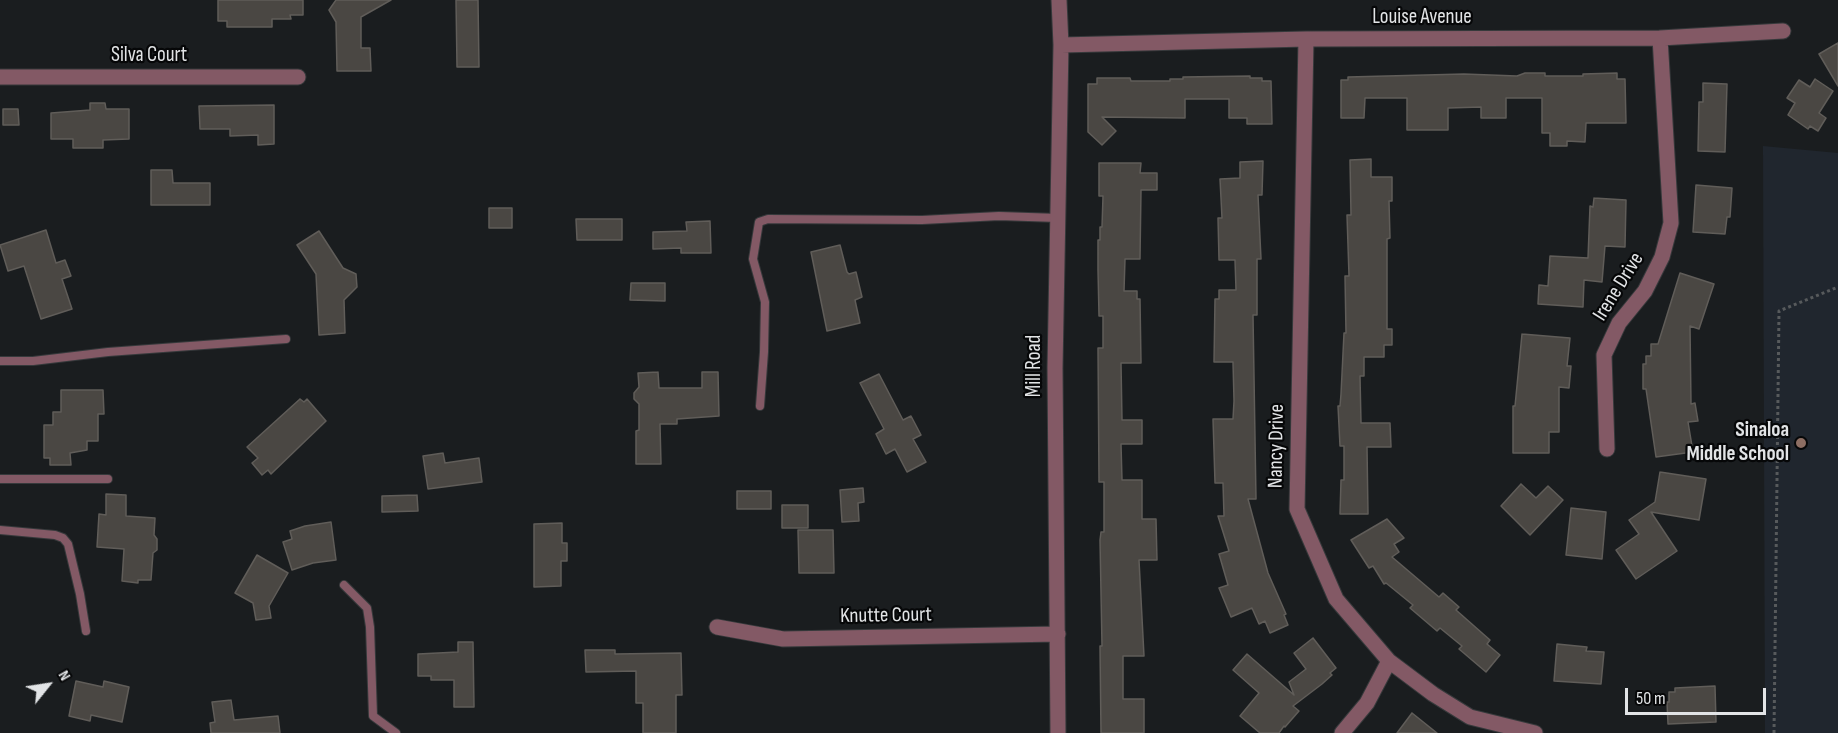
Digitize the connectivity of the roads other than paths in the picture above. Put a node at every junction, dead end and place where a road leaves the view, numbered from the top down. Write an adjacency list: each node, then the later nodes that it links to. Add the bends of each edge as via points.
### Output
1 (1059, 0): 5 (street, Mill Road)
2 (1784, 31): 3 (street, Louise Avenue)
3 (1660, 38): 4 (street, Louise Avenue); 12 (street, Irene Drive, via 1671,223 1662,257 1645,291 1619,323 1604,355)
4 (1306, 39): 5 (street, Louise Avenue); 20 (street, Nancy Drive, via 1297,509 1336,599)
5 (1060, 45): 8 (street, Mill Road)
6 (298, 76): 7 (street, Silva Court)
7 (0, 77)
8 (1058, 218): 11 (lane, via 759,222 753,259 765,302); 19 (street, Mill Road)
9 (286, 339): 10 (lane)
10 (0, 361)
11 (760, 406)
12 (1607, 449)
13 (0, 479): 14 (lane)
14 (108, 479)
15 (0, 530): 18 (lane, via 63,538 68,544)
16 (344, 585): 21 (lane, via 367,608 373,716)
17 (717, 627): 19 (street, Knutte Court, via 783,639)
18 (86, 632)
19 (1058, 634): 22 (street, Mill Road)
20 (1389, 661): 23 (street, via 1367,703); 24 (street, Nancy Drive, via 1470,717)
21 (396, 733)
22 (1058, 733)
23 (1342, 733)
24 (1535, 733)

